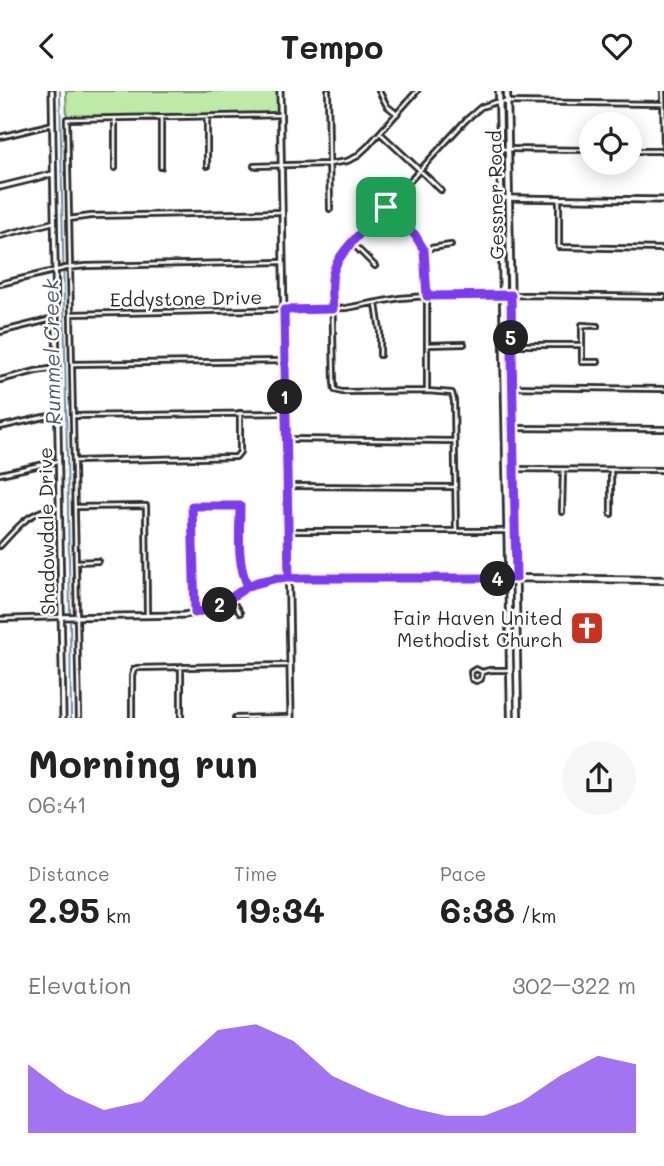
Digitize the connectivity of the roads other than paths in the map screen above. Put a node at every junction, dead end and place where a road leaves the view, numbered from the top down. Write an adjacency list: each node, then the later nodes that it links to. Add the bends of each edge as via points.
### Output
1 (52, 91): 17 (street, Shadowdale Drive)
2 (280, 91): 13 (street)
3 (328, 91): 25 (street)
4 (379, 91): 12 (street)
5 (417, 91): 12 (street)
6 (499, 91): 9 (main road, Gessner Road)
7 (507, 91): 10 (main road, Gessner Road)
8 (663, 91): 11 (street)
9 (500, 101): 10 (street); 20 (main road, Gessner Road); 31 (street, via 474,112)
10 (508, 102): 11 (street); 21 (main road, Gessner Road)
11 (663, 104): 24 (street)
12 (397, 114): 18 (street)
13 (281, 115): 14 (street); 26 (street)
14 (207, 116): 15 (street); 27 (street)
15 (161, 117): 16 (street); 29 (street)
16 (115, 118): 30 (street); 42 (street, Shadowdale Drive, via 67,119)
17 (52, 124): 19 (street); 32 (street, Shadowdale Drive)
18 (380, 132): 25 (street, via 356,156); 31 (street)
19 (0, 137)
20 (501, 149): 21 (street); 35 (main road, Gessner Road)
21 (509, 149): 22 (street); 36 (main road, Gessner Road)
22 (579, 150)
23 (642, 151): 24 (street)
24 (664, 151)
25 (329, 164): 26 (street); 40 (street)
26 (281, 165): 28 (street); 41 (street)
27 (207, 166)
28 (254, 166)
29 (161, 167)
30 (115, 168)
31 (420, 170): 34 (street); 39 (street)
32 (54, 174): 33 (street); 43 (street, Shadowdale Drive)
33 (0, 187)
34 (441, 190)
35 (502, 198): 36 (street); 54 (main road, Gessner Road)
36 (509, 198): 37 (street); 55 (main road, Gessner Road)
37 (559, 199): 38 (street); 47 (street, via 559,247)
38 (664, 200)
39 (386, 207): 45 (street); 48 (street)
40 (330, 209)
41 (282, 212): 42 (street); 49 (street)
42 (69, 219): 51 (street, Shadowdale Drive)
43 (54, 222): 44 (street); 52 (street, Shadowdale Drive)
44 (0, 236)
45 (352, 243): 50 (street); 59 (street, via 333,272)
46 (451, 245): 48 (street)
47 (664, 249)
48 (424, 250): 56 (street)
49 (283, 262): 51 (street); 60 (street)
50 (375, 266)
51 (68, 267): 52 (street); 61 (street, Shadowdale Drive)
52 (57, 270): 53 (street); 62 (street, Shadowdale Drive)
53 (0, 284)
54 (503, 295): 55 (street, Eddystone Drive); 56 (street, Eddystone Drive); 75 (main road, Gessner Road)
55 (511, 295): 57 (street, Eddystone Drive); 67 (main road, Gessner Road)
56 (427, 296): 58 (street, Eddystone Drive); 66 (street)
57 (664, 297)
58 (376, 304): 59 (street, Eddystone Drive); 69 (street)
59 (333, 309): 60 (street, Eddystone Drive); 78 (street, via 335,390)
60 (284, 310): 61 (street, Eddystone Drive); 70 (street)
61 (71, 314): 72 (street, Shadowdale Drive)
62 (56, 318): 64 (street); 73 (street, Shadowdale Drive)
63 (597, 326): 68 (street, via 582,325)
64 (0, 332)
65 (464, 344): 66 (street)
66 (427, 345): 78 (street)
67 (511, 345): 68 (street); 76 (main road, Gessner Road)
68 (582, 345): 71 (street, via 582,362)
69 (380, 355)
70 (285, 361): 72 (street); 80 (street)
71 (598, 362)
72 (72, 364): 82 (street, Shadowdale Drive)
73 (57, 368): 74 (street); 81 (street, Shadowdale Drive)
74 (0, 380)
75 (505, 387): 76 (street); 84 (main road, Gessner Road)
76 (512, 387): 77 (street); 85 (main road, Gessner Road)
77 (664, 389)
78 (427, 391): 88 (street, via 452,393)
79 (240, 413): 80 (street); 82 (street); 90 (street, via 240,452 236,457)
80 (285, 413): 87 (street)
81 (58, 415): 83 (street); 89 (street, Shadowdale Drive)
82 (73, 416): 90 (street, Shadowdale Drive)
83 (0, 427)
84 (506, 428): 85 (street); 91 (main road, Gessner Road)
85 (513, 428): 86 (street); 92 (main road, Gessner Road)
86 (664, 429)
87 (286, 439): 88 (street); 97 (street)
88 (454, 441): 98 (street)
89 (58, 461): 96 (street); 100 (street, Shadowdale Drive)
90 (75, 461): 99 (street, Shadowdale Drive)
91 (506, 469): 92 (street); 105 (main road, Gessner Road)
92 (514, 469): 93 (street); 106 (main road, Gessner Road)
93 (563, 470): 94 (street); 101 (street)
94 (611, 470): 95 (street); 102 (street)
95 (664, 470)
96 (0, 474)
97 (286, 486): 98 (street); 103 (street)
98 (455, 487): 104 (street)
99 (76, 507): 109 (street, Shadowdale Drive); 118 (street, via 146,506)
100 (59, 508): 107 (street, via 34,514); 119 (street, Shadowdale Drive)
101 (562, 512)
102 (611, 514)
103 (288, 531): 104 (street); 110 (street)
104 (456, 531): 105 (street)
105 (508, 531): 106 (street); 112 (main road, Gessner Road)
106 (515, 531): 111 (main road, Gessner Road)
107 (0, 546)
108 (98, 561): 109 (street)
109 (77, 562): 120 (street, Shadowdale Drive)
110 (289, 578): 112 (street); 114 (street); 122 (street)
111 (516, 578): 112 (main road); 113 (main road); 125 (main road, Gessner Road)
112 (509, 579): 124 (main road, Gessner Road)
113 (664, 580)
114 (248, 586): 115 (street); 116 (street, via 240,559 240,506 192,506)
115 (231, 599): 116 (street); 117 (street)
116 (195, 613): 118 (street)
117 (240, 613)
118 (147, 615): 120 (street)
119 (61, 617): 120 (street); 121 (street); 130 (street, Shadowdale Drive)
120 (77, 617): 131 (street, Shadowdale Drive)
121 (0, 619)
122 (290, 665): 123 (street); 129 (street)
123 (181, 666): 132 (street, via 136,667); 133 (street)
124 (510, 670): 125 (street); 126 (street); 127 (main road, Gessner Road)
125 (518, 670): 128 (main road, Gessner Road)
126 (482, 672)
127 (511, 716): 128 (main road)
128 (518, 716)
129 (291, 717): 134 (street)
130 (63, 718)
131 (79, 718)
132 (132, 718)
133 (181, 718)
134 (235, 718)

